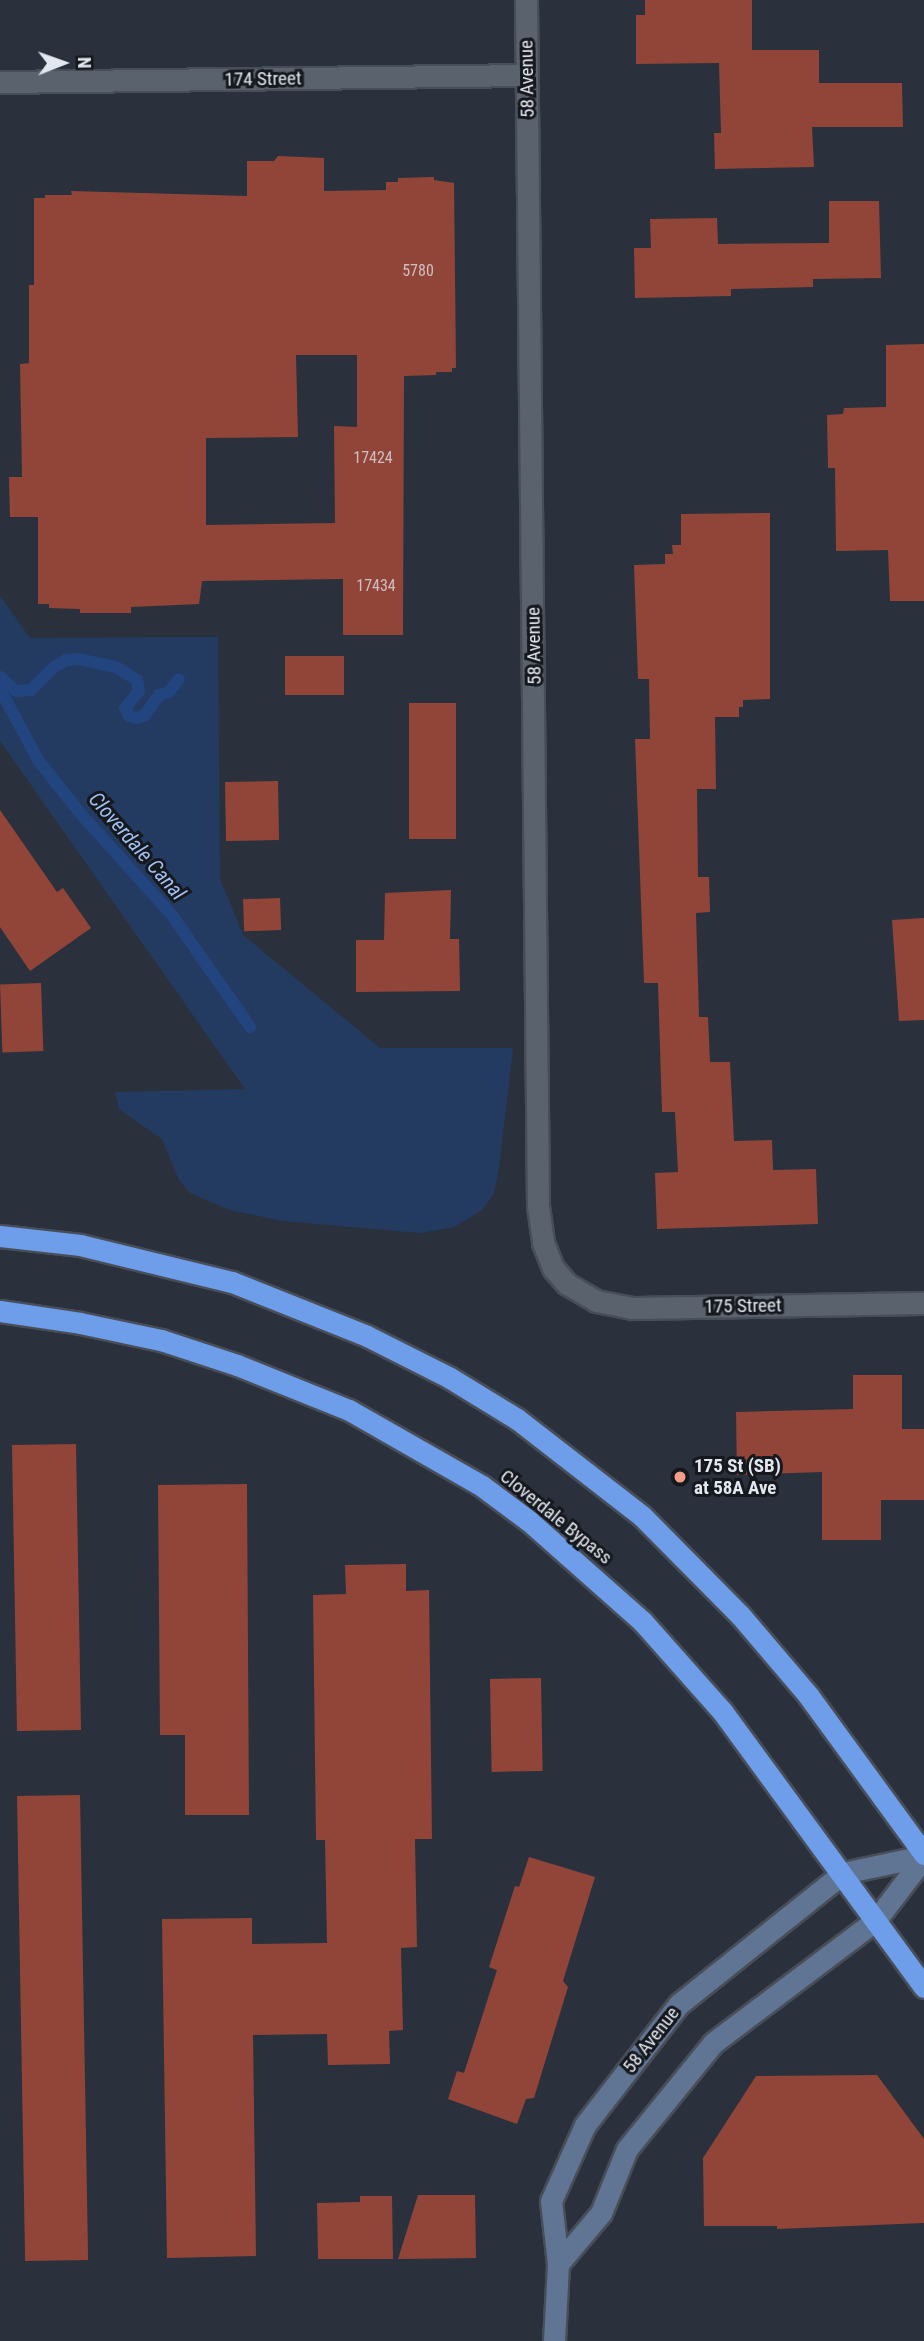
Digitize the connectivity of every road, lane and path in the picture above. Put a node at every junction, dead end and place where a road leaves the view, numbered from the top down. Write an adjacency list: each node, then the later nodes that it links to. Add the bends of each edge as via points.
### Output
1 (526, 0): 2 (street, 58 Avenue)
2 (527, 75): 3 (street, 174 Street); 5 (street, 58 Avenue, via 538,1206 543,1243 553,1268)
3 (0, 82)
4 (0, 1236): 8 (highway, via 80,1245 232,1282 367,1336 517,1419 642,1516 740,1615 808,1695)
5 (567, 1284): 6 (street, 175 Street, via 596,1301 632,1308)
6 (924, 1303)
7 (0, 1311): 9 (highway, Cloverdale Bypass, via 161,1340 237,1365 349,1410 482,1486 529,1521 642,1621 722,1711)
8 (924, 1856): 9 (street, 58 Avenue); 10 (street)
9 (843, 1873): 10 (highway, Cloverdale Bypass); 12 (street, 58 Avenue, via 679,2004 584,2125 551,2201)
10 (876, 1920): 11 (highway, Cloverdale Bypass); 12 (street, via 713,2043 628,2149 601,2213)
11 (924, 1987)
12 (558, 2264): 13 (street, 58 Avenue)
13 (554, 2341)

